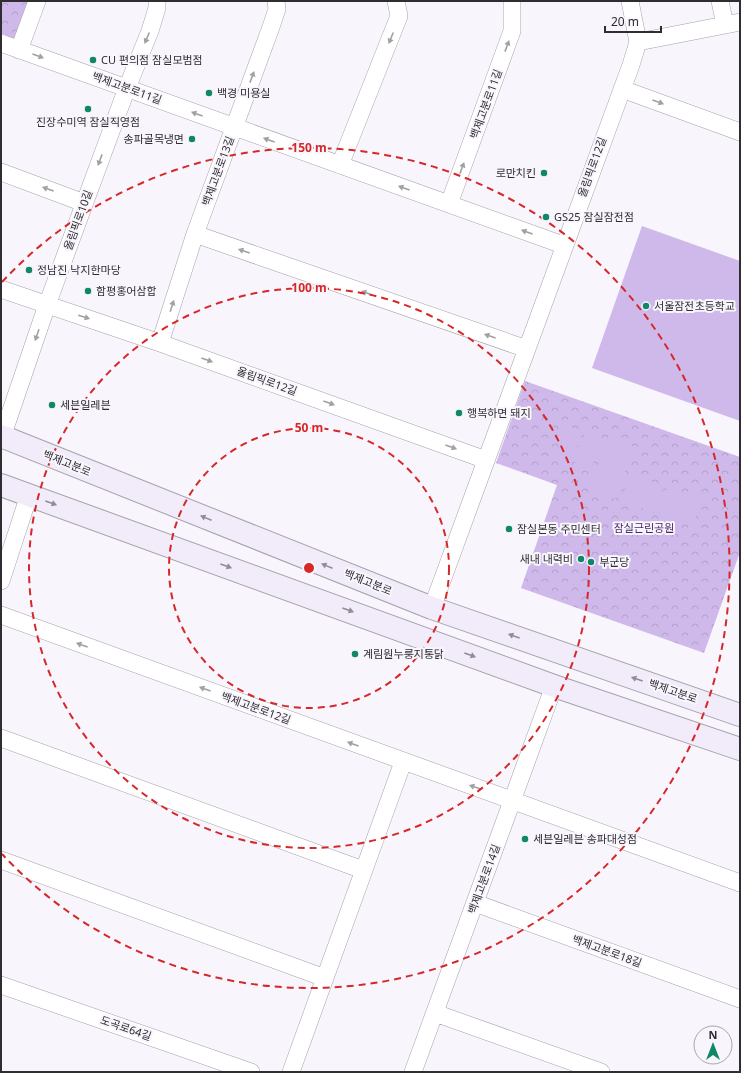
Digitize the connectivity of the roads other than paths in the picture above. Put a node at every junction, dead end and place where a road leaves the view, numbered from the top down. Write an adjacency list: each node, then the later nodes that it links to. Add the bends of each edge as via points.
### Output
1 (37, 1): 11 (street)
2 (157, 1): 12 (street, 올림픽로10길, one-way to 12, via 150,31)
3 (276, 1): 14 (street, 백제고분로13길, one-way to 3, via 271,27)
4 (396, 1): 16 (street, one-way to 16, via 400,16)
5 (512, 1): 19 (street, 백제고분로11길, one-way to 5, via 512,30)
6 (630, 1): 9 (street, 올림픽로12길)
7 (720, 1): 8 (street)
8 (732, 23): 9 (street)
9 (638, 42): 13 (street, 올림픽로12길)
10 (1, 43): 11 (street, 백제고분로11길)
11 (20, 50): 12 (street, 백제고분로11길, one-way to 12)
12 (127, 88): 14 (street, 백제고분로11길, one-way to 12); 18 (street, 올림픽로10길, one-way to 18)
13 (622, 89): 15 (street, one-way to 15); 21 (street, 올림픽로12길)
14 (234, 127): 16 (street, one-way to 14); 20 (street, 백제고분로13길)
15 (740, 132)
16 (340, 165): 19 (street, one-way to 16)
17 (1, 172): 18 (street, one-way to 17)
18 (84, 203): 23 (street, 올림픽로10길)
19 (449, 204): 21 (street, one-way to 19)
20 (195, 234): 24 (street, 백제고분로13길, one-way to 20); 25 (street, one-way to 20)
21 (563, 245): 25 (street, 올림픽로12길)
22 (1, 289): 23 (street)
23 (47, 305): 24 (street, 올림픽로12길, one-way to 24); 26 (street, 올림픽로10길, one-way to 26)
24 (160, 343): 27 (street, 올림픽로12길, one-way to 27)
25 (527, 349): 27 (street, 올림픽로12길)
26 (1, 437): 31 (main road, 백제고분로, one-way to 26)
27 (486, 460): 31 (street, 올림픽로12길)
28 (1, 485): 29 (main road)
29 (29, 495): 30 (street); 33 (main road, one-way to 33)
30 (1, 581)
31 (432, 608): 34 (main road, 백제고분로, one-way to 31)
32 (1, 615): 37 (street, 백제고분로12길, one-way to 32)
33 (554, 686): 36 (main road); 38 (street, 백제고분로14길)
34 (740, 715)
35 (1, 738): 40 (street)
36 (740, 749)
37 (403, 762): 38 (street, 백제고분로12길, one-way to 37); 40 (street)
38 (512, 800): 41 (street); 42 (street, 백제고분로14길)
39 (1, 860): 43 (street)
40 (363, 870): 43 (street)
41 (740, 883)
42 (475, 903): 45 (street, 백제고분로18길); 46 (street, 백제고분로14길)
43 (324, 978): 48 (street)
44 (1, 985): 47 (street, 도곡로64길)
45 (740, 999)
46 (435, 1013): 49 (street, 백제고분로14길); 50 (street)
47 (251, 1072)
48 (291, 1072)
49 (413, 1072)
50 (601, 1072)

